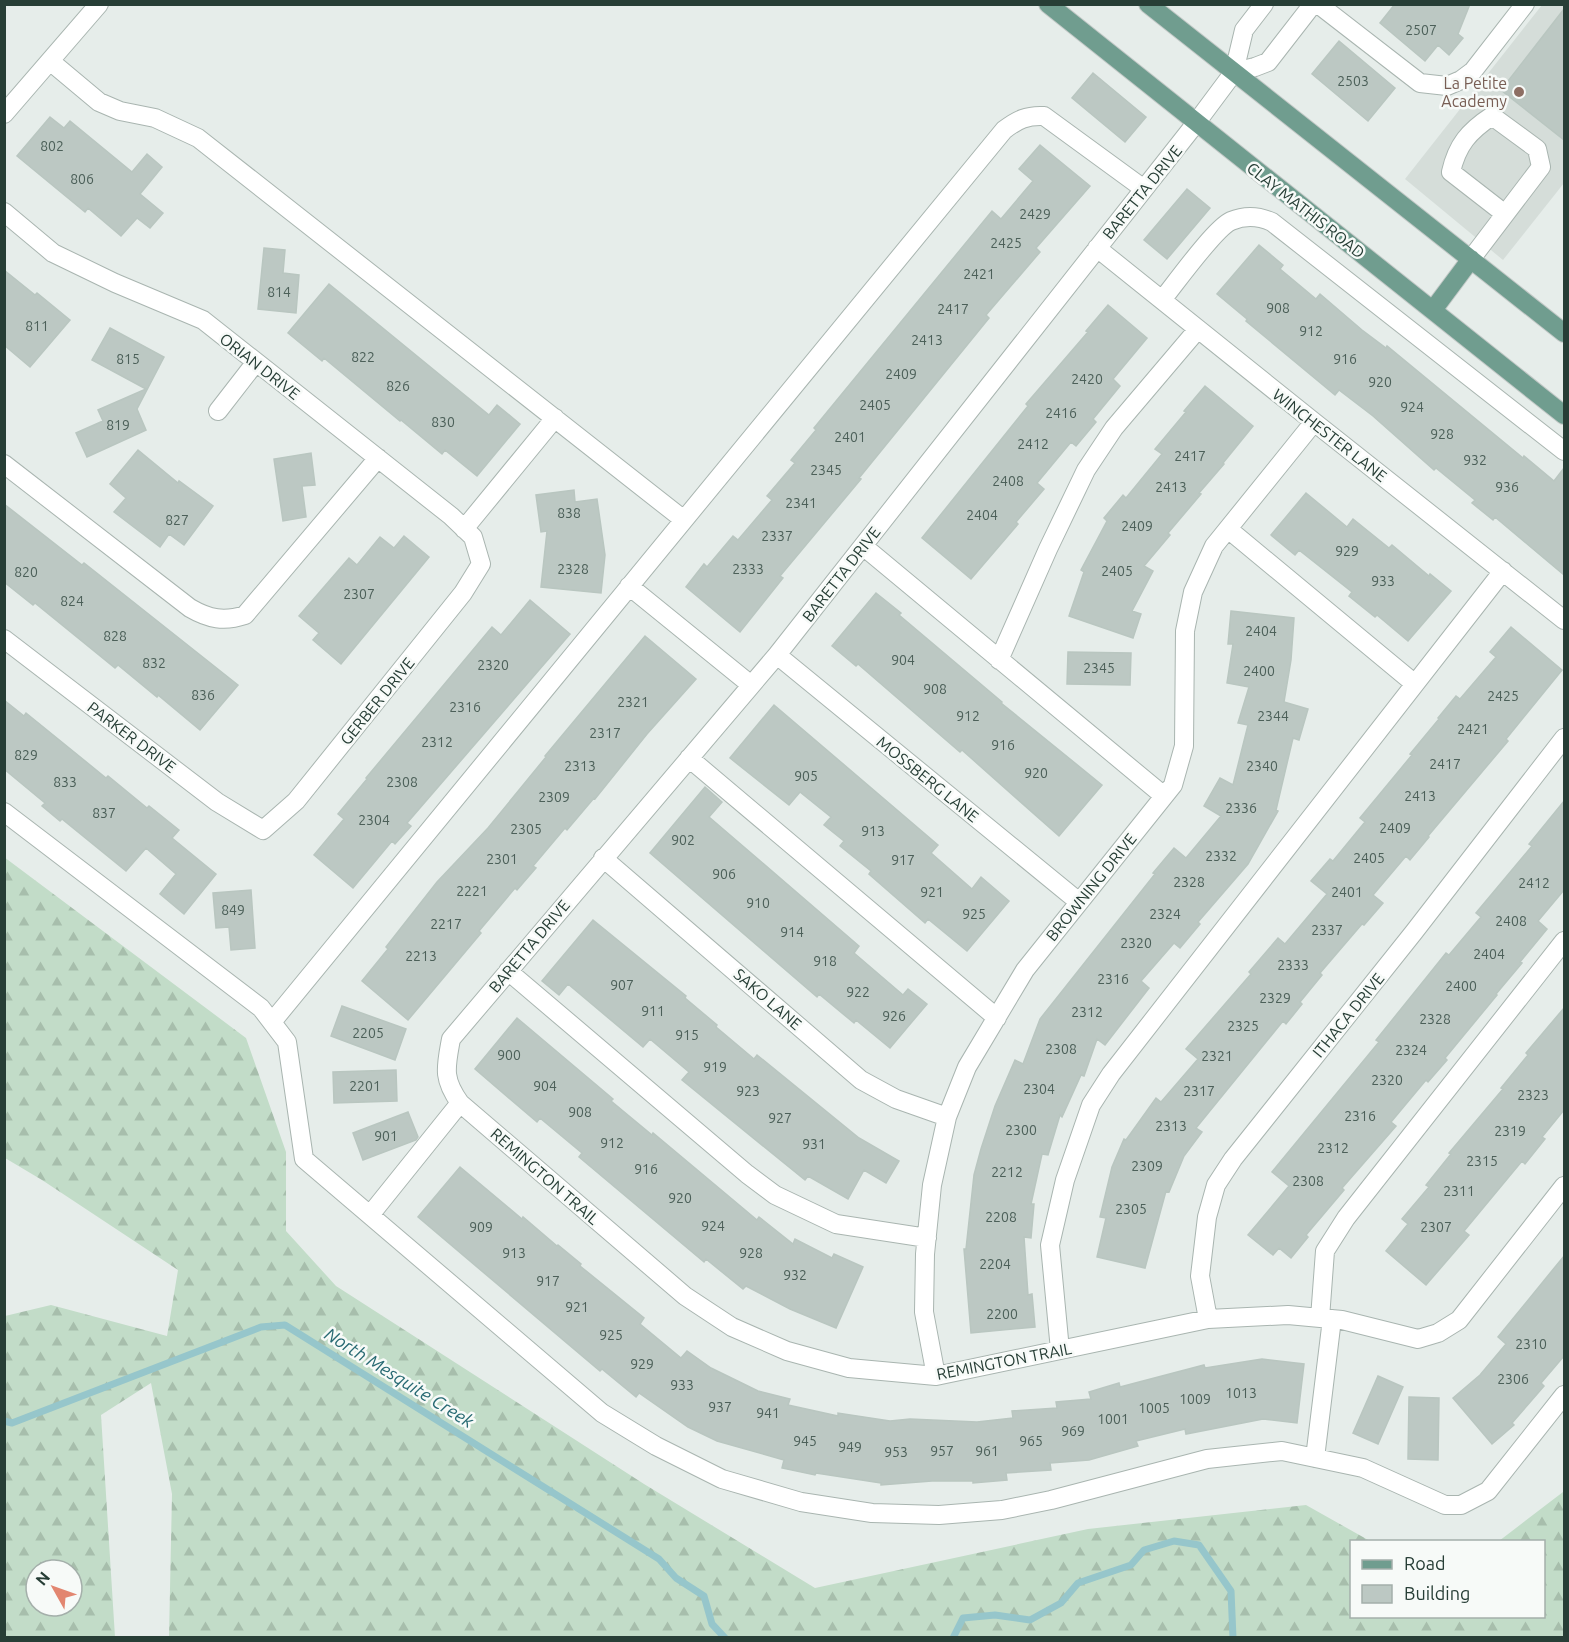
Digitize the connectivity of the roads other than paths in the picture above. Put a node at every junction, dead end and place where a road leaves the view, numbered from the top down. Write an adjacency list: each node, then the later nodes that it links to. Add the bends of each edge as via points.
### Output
1 (99, 4): 8 (street)
2 (1048, 4): 11 (main road, CLAY MATHIS ROAD)
3 (1148, 4): 9 (main road)
4 (1264, 4): 9 (street, BARETTA DRIVE, via 1245,30)
5 (1313, 4): 9 (street, via 1269,62)
6 (1318, 4): 7 (street, via 1420,83 1447,86 1473,71)
7 (1525, 4)
8 (50, 61): 10 (street); 24 (street, via 99,102 155,118 198,138)
9 (1234, 72): 11 (street, BARETTA DRIVE); 16 (main road)
10 (4, 114)
11 (1196, 123): 12 (street, BARETTA DRIVE); 18 (main road, CLAY MATHIS ROAD)
12 (1144, 189): 15 (street, BARETTA DRIVE); 29 (street, via 1044,116 1017,120 1004,130)
13 (4, 212): 21 (street, ORIAN DRIVE, via 53,253 203,320)
14 (1505, 214): 14 (street, via 1541,167 1537,149 1492,116 1474,128 1455,154 1451,172); 16 (street)
15 (1097, 248): 17 (street, WINCHESTER LANE); 32 (street, BARETTA DRIVE)
16 (1471, 259): 18 (main road); 20 (main road)
17 (1162, 300): 19 (street, WINCHESTER LANE); 26 (street, via 1217,232 1230,221 1260,216)
18 (1433, 310): 23 (main road, CLAY MATHIS ROAD)
19 (1198, 329): 25 (street, WINCHESTER LANE); 39 (street, via 1114,428 1086,470)
20 (1564, 333)
21 (256, 362): 22 (street); 27 (street, ORIAN DRIVE)
22 (218, 411)
23 (1564, 415)
24 (555, 418): 29 (street); 30 (street)
25 (1314, 422): 31 (street, BROWNING DRIVE); 34 (street, WINCHESTER LANE)
26 (1564, 451)
27 (378, 458): 28 (street, via 245,615 232,619 206,617 190,608); 30 (street, ORIAN DRIVE)
28 (4, 464)
29 (684, 519): 35 (street)
30 (464, 529): 33 (street, ORIAN DRIVE, via 473,537)
31 (1228, 529): 40 (street); 44 (street, BROWNING DRIVE, via 1214,546 1193,592 1185,631 1184,746 1173,785)
32 (863, 546): 38 (street, BARETTA DRIVE); 39 (street)
33 (481, 564): 46 (street, GERBER DRIVE, via 463,593 296,801)
34 (1503, 572): 36 (street, WINCHESTER LANE); 40 (street)
35 (630, 586): 41 (street); 52 (street)
36 (1564, 620)
37 (4, 639): 46 (street, PARKER DRIVE, via 217,802)
38 (777, 655): 41 (street, BARETTA DRIVE); 48 (street, MOSSBERG LANE)
39 (999, 660): 44 (street)
40 (1415, 684): 61 (street, via 1111,1074 1091,1105 1065,1180 1050,1245)
41 (751, 685): 43 (street, BARETTA DRIVE)
42 (1564, 738): 60 (street, ITHACA DRIVE, via 1216,1185 1207,1217 1200,1276)
43 (689, 758): 47 (street, BARETTA DRIVE); 51 (street)
44 (1164, 796): 48 (street, BROWNING DRIVE)
45 (4, 812): 52 (street, via 261,1008)
46 (263, 830)
47 (603, 858): 50 (street, BARETTA DRIVE); 55 (street, SAKO LANE, via 861,1080 896,1099)
48 (1079, 902): 51 (street, BROWNING DRIVE, via 1025,970)
49 (1564, 941): 59 (street, via 1346,1218 1325,1251)
50 (508, 971): 53 (street, BARETTA DRIVE, via 451,1039); 58 (street, via 775,1195 836,1224)
51 (997, 1018): 55 (street, BROWNING DRIVE, via 967,1067)
52 (272, 1022): 57 (street, via 287,1042 304,1159)
53 (446, 1068): 54 (street, REMINGTON TRAIL, via 449,1088)
54 (460, 1103): 57 (street); 62 (street, REMINGTON TRAIL, via 685,1296 732,1327 787,1351 849,1368)
55 (947, 1117): 58 (street, BROWNING DRIVE, via 932,1185)
56 (1564, 1186): 59 (street, REMINGTON TRAIL, via 1460,1320 1418,1339)
57 (369, 1215): 64 (street, via 602,1413 656,1446 723,1479 801,1502 872,1513 939,1515 1002,1510 1207,1459 1282,1451)
58 (927, 1238): 62 (street, BROWNING DRIVE, via 924,1312)
59 (1326, 1318): 60 (street, REMINGTON TRAIL, via 1288,1315); 64 (street)
60 (1208, 1319): 61 (street, REMINGTON TRAIL)
61 (1060, 1350): 62 (street, REMINGTON TRAIL)
62 (936, 1376)
63 (1564, 1395): 64 (street, via 1488,1491 1461,1505 1445,1504 1363,1468)
64 (1315, 1458)

